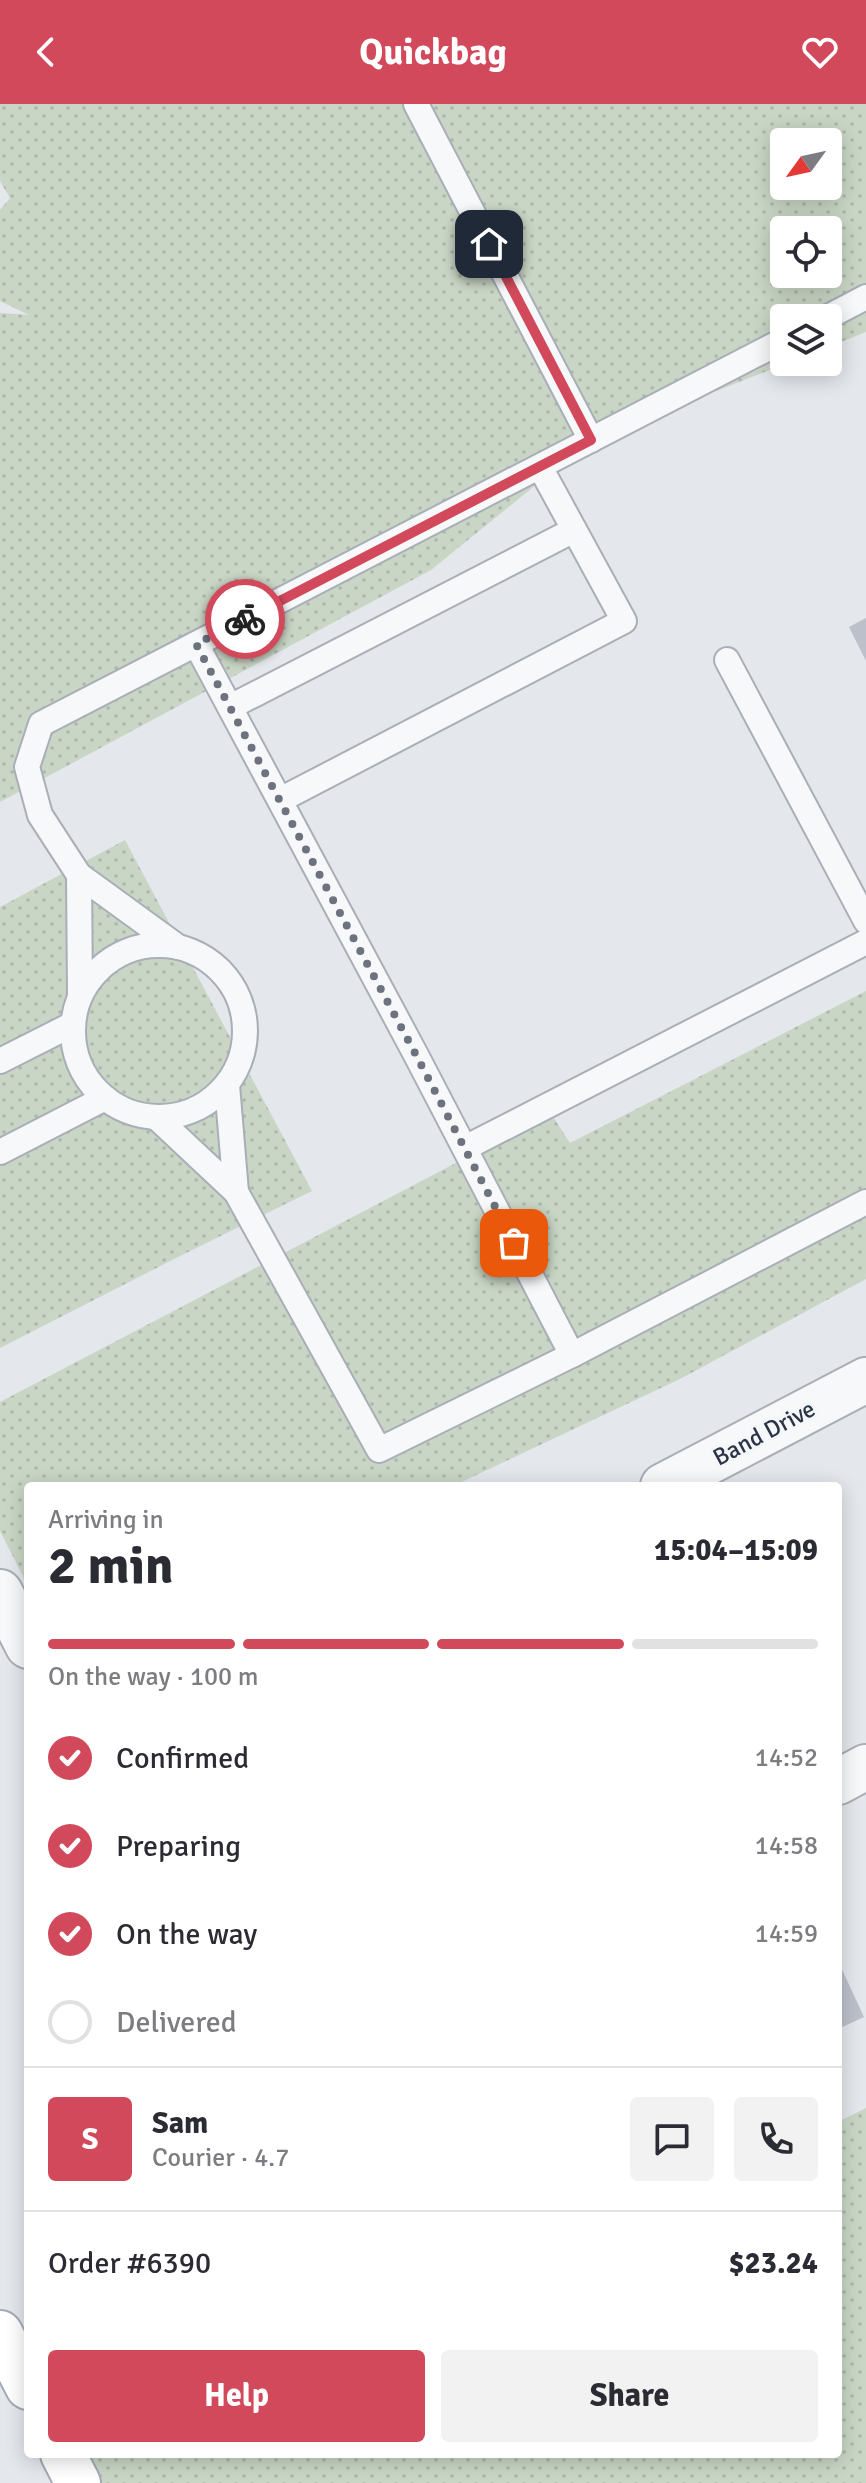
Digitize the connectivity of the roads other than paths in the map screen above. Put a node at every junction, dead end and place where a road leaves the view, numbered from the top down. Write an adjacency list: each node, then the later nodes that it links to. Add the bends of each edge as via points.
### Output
1 (416, 104): 5 (lane)
2 (866, 297): 3 (lane)
3 (842, 310)
4 (770, 347): 5 (lane)
5 (591, 440): 6 (lane)
6 (540, 467): 7 (lane); 8 (lane)
7 (574, 530): 10 (lane); 11 (lane, via 624,621)
8 (196, 644): 10 (lane); 12 (lane, via 41,724 27,767 40,815)
9 (727, 660): 13 (lane)
10 (230, 707): 11 (lane)
11 (280, 800): 22 (lane)
12 (79, 875): 15 (lane); 16 (lane)
13 (866, 921)
14 (866, 942): 22 (lane)
15 (178, 947): 16 (lane, via 149,945 121,953 97,971); 19 (lane, via 206,958 228,978 242,1005 245,1034 240,1061)
16 (80, 995): 17 (lane)
17 (73, 1024): 18 (lane); 20 (lane, via 76,1053 87,1078)
18 (0, 1061)
19 (227, 1085): 21 (lane, via 208,1103 183,1114); 24 (lane)
20 (105, 1098): 21 (lane, via 129,1112); 23 (lane)
21 (156, 1117): 24 (lane)
22 (465, 1148): 26 (lane)
23 (0, 1152)
24 (236, 1192): 26 (lane, via 379,1450)
25 (866, 1202): 26 (lane)
26 (572, 1355)
27 (866, 1380): 28 (street, Band Drive)
28 (671, 1482)
29 (0, 1592): 30 (street)
30 (24, 1638)
31 (866, 1767): 32 (street)
32 (842, 1780)
33 (0, 2333): 34 (main road)
34 (24, 2379)
35 (65, 2458): 36 (main road)
36 (78, 2483)

